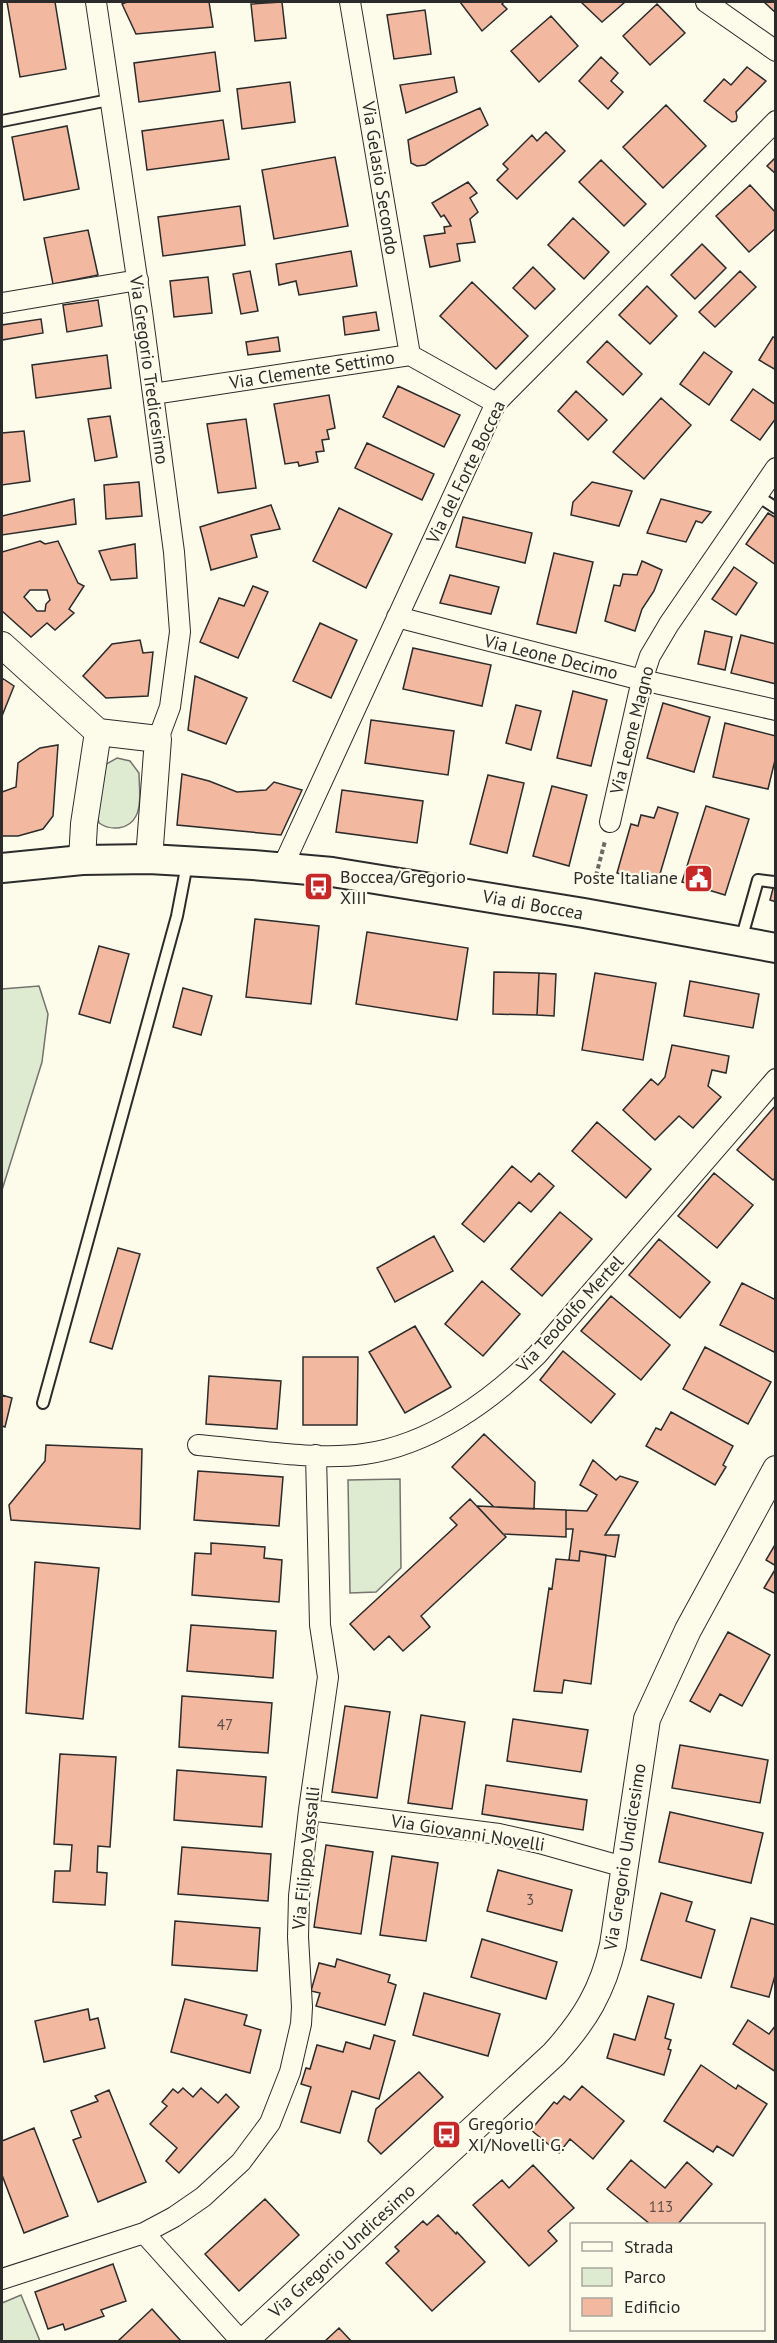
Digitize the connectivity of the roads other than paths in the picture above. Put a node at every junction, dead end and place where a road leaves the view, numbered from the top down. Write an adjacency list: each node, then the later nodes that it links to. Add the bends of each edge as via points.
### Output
1 (96, 2): 5 (street, Via Gregorio Tredicesimo)
2 (350, 2): 10 (street, Via Gelasio Secondo)
3 (706, 2): 4 (street)
4 (776, 51)
5 (109, 100): 7 (lane); 8 (street, Via Gregorio Tredicesimo)
6 (776, 121): 12 (street, Via del Forte Boccea)
7 (2, 122)
8 (138, 280): 9 (street); 11 (street, Via Gregorio Tredicesimo)
9 (2, 303)
10 (410, 355): 11 (street, Via Clemente Settimo); 12 (street, Via Clemente Settimo)
11 (153, 394): 21 (street, Via Gregorio Tredicesimo, via 174,552 180,632 170,707)
12 (495, 403): 16 (street, Via del Forte Boccea)
13 (776, 468): 14 (street, Via Leone Magno)
14 (756, 495): 15 (lane); 18 (street, Via Leone Magno, via 659,639)
15 (776, 508)
16 (397, 617): 18 (street, Via Leone Decimo); 26 (street, Via del Forte Boccea)
17 (2, 645): 20 (street)
18 (642, 680): 19 (street, Via Leone Decimo); 22 (street, Via Leone Magno)
19 (776, 710)
20 (98, 732): 21 (street); 24 (street)
21 (158, 739): 23 (street)
22 (610, 822)
23 (148, 859): 24 (main road, Via di Boccea); 25 (main road, Via di Boccea)
24 (82, 861): 27 (main road, Via di Boccea)
25 (187, 861): 26 (main road, Via di Boccea); 32 (lane, via 177,916)
26 (282, 867): 29 (main road, Via di Boccea, via 373,878)
27 (2, 868)
28 (774, 882): 29 (lane, via 758,880)
29 (740, 942): 30 (main road, Via di Boccea)
30 (776, 948)
31 (776, 1079): 34 (street, Via Teodolfo Mertel, via 537,1355 514,1376 466,1413 420,1437 365,1454)
32 (43, 1403)
33 (198, 1445): 34 (street, Via Teodolfo Mertel)
34 (316, 1455): 36 (street, Via Filippo Vassalli, via 320,1624 328,1677)
35 (776, 1469): 37 (street, Via Gregorio Undicesimo, via 688,1630 651,1707 643,1736)
36 (309, 1810): 37 (street, Via Giovanni Novelli, via 499,1834); 38 (street, Via Filippo Vassalli, via 299,1896 301,2024 283,2093 260,2138 223,2181 174,2217)
37 (624, 1867): 40 (street, Via Gregorio Undicesimo, via 609,1963 591,2008 573,2032 554,2054)
38 (144, 2233): 39 (street, Via Filippo Vassalli); 40 (street)
39 (2, 2279)
40 (243, 2342)

